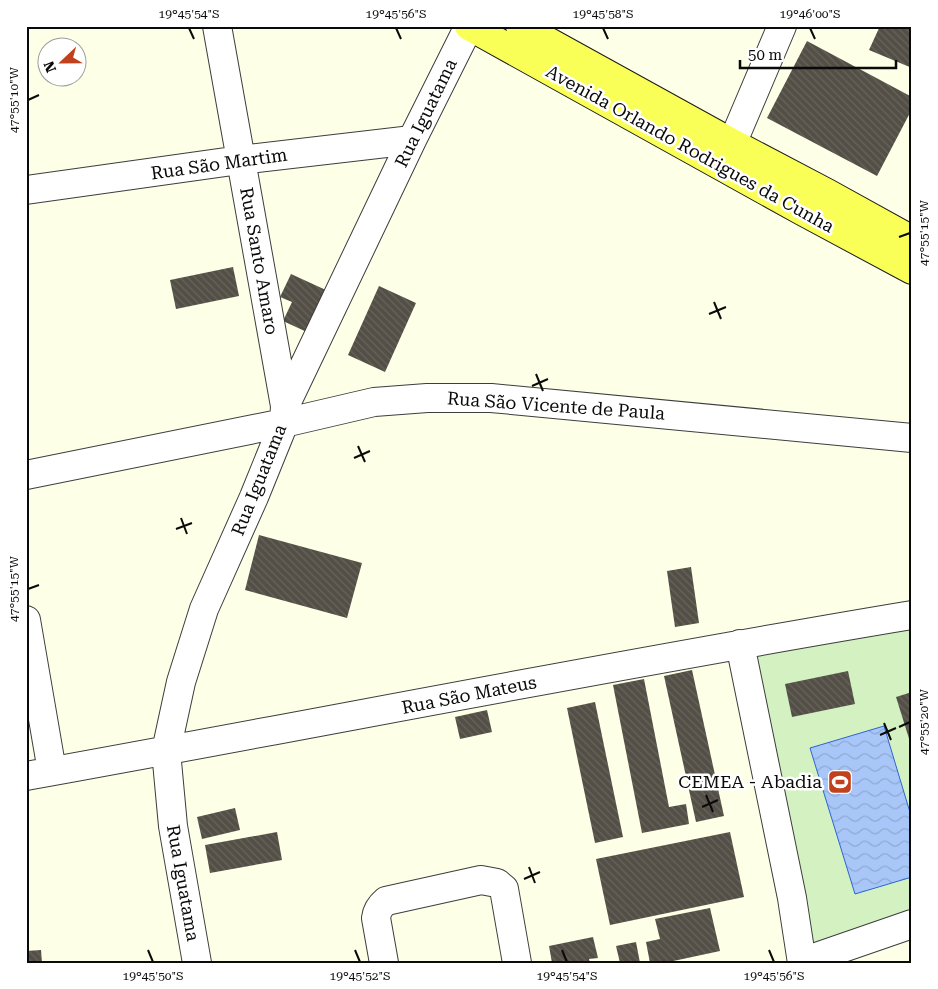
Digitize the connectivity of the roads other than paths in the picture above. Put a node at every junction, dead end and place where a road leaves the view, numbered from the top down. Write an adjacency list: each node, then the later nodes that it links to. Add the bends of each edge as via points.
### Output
1 (217, 26): 7 (street, Rua Santo Amaro)
2 (469, 26): 5 (street, Rua Iguatama); 6 (main road, Avenida Orlando Rodrigues da Cunha)
3 (520, 26): 6 (main road, Avenida Orlando Rodrigues da Cunha)
4 (782, 26): 6 (street)
5 (412, 140): 7 (street, Rua São Martim); 11 (street, Rua Iguatama)
6 (727, 155): 9 (main road, Avenida Orlando Rodrigues da Cunha, via 827,193); 10 (main road, Avenida Orlando Rodrigues da Cunha)
7 (240, 160): 8 (street, Rua São Martim); 11 (street, Rua Santo Amaro)
8 (26, 190)
9 (912, 240)
10 (912, 270)
11 (285, 415): 12 (street, Rua São Vicente de Paula, via 374,402 491,398); 13 (street, Rua São Vicente de Paula); 17 (street, Rua Iguatama, via 254,497 204,609 181,682)
12 (912, 438)
13 (26, 475)
14 (912, 615): 16 (street, Rua São Mateus)
15 (26, 620): 18 (street)
16 (740, 644): 17 (street, Rua São Mateus); 20 (street)
17 (166, 751): 18 (street, Rua São Mateus); 21 (street, Rua Iguatama, via 173,826)
18 (39, 774)
19 (912, 924): 20 (street)
20 (802, 962)
21 (197, 963)
22 (384, 963): 23 (street, via 376,918 377,910 386,901 481,880 497,882 504,889)
23 (517, 963)

